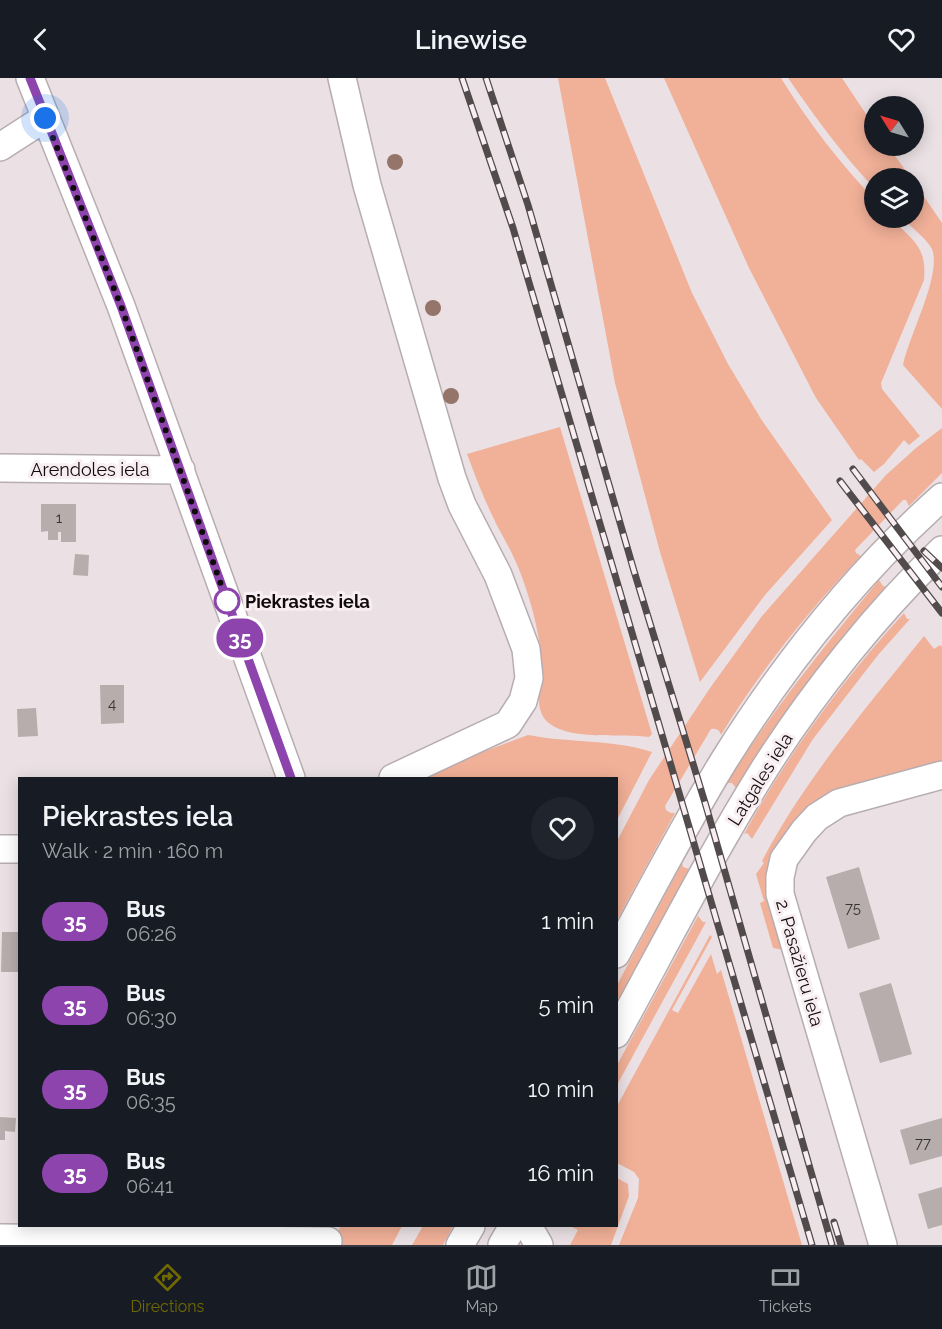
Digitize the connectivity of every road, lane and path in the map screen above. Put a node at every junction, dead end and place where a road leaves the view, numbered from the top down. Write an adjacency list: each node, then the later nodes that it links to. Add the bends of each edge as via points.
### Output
1 (30, 78): 3 (street)
2 (342, 78): 10 (street, via 367,185 452,478 498,575 526,649 529,678 523,701 508,724)
3 (45, 118): 4 (street); 6 (street, via 121,306)
4 (0, 147)
5 (0, 468): 6 (street, Arendoles iela)
6 (181, 470): 9 (street)
7 (942, 496): 14 (street, via 830,614 759,708 697,806)
8 (942, 550): 15 (street, Latgales iela, via 866,633 792,728 738,813)
9 (291, 777)
10 (395, 777)
11 (941, 778): 24 (street, 2. Pasažieru iela, via 839,803 804,831 784,859 780,877 780,894)
12 (0, 849): 13 (street)
13 (18, 849)
14 (618, 950)
15 (618, 1030)
16 (470, 1227): 21 (street)
17 (512, 1227): 22 (street)
18 (529, 1227): 23 (street)
19 (0, 1238): 20 (street)
20 (328, 1241)
21 (460, 1245)
22 (502, 1245)
23 (539, 1245)
24 (883, 1245)

